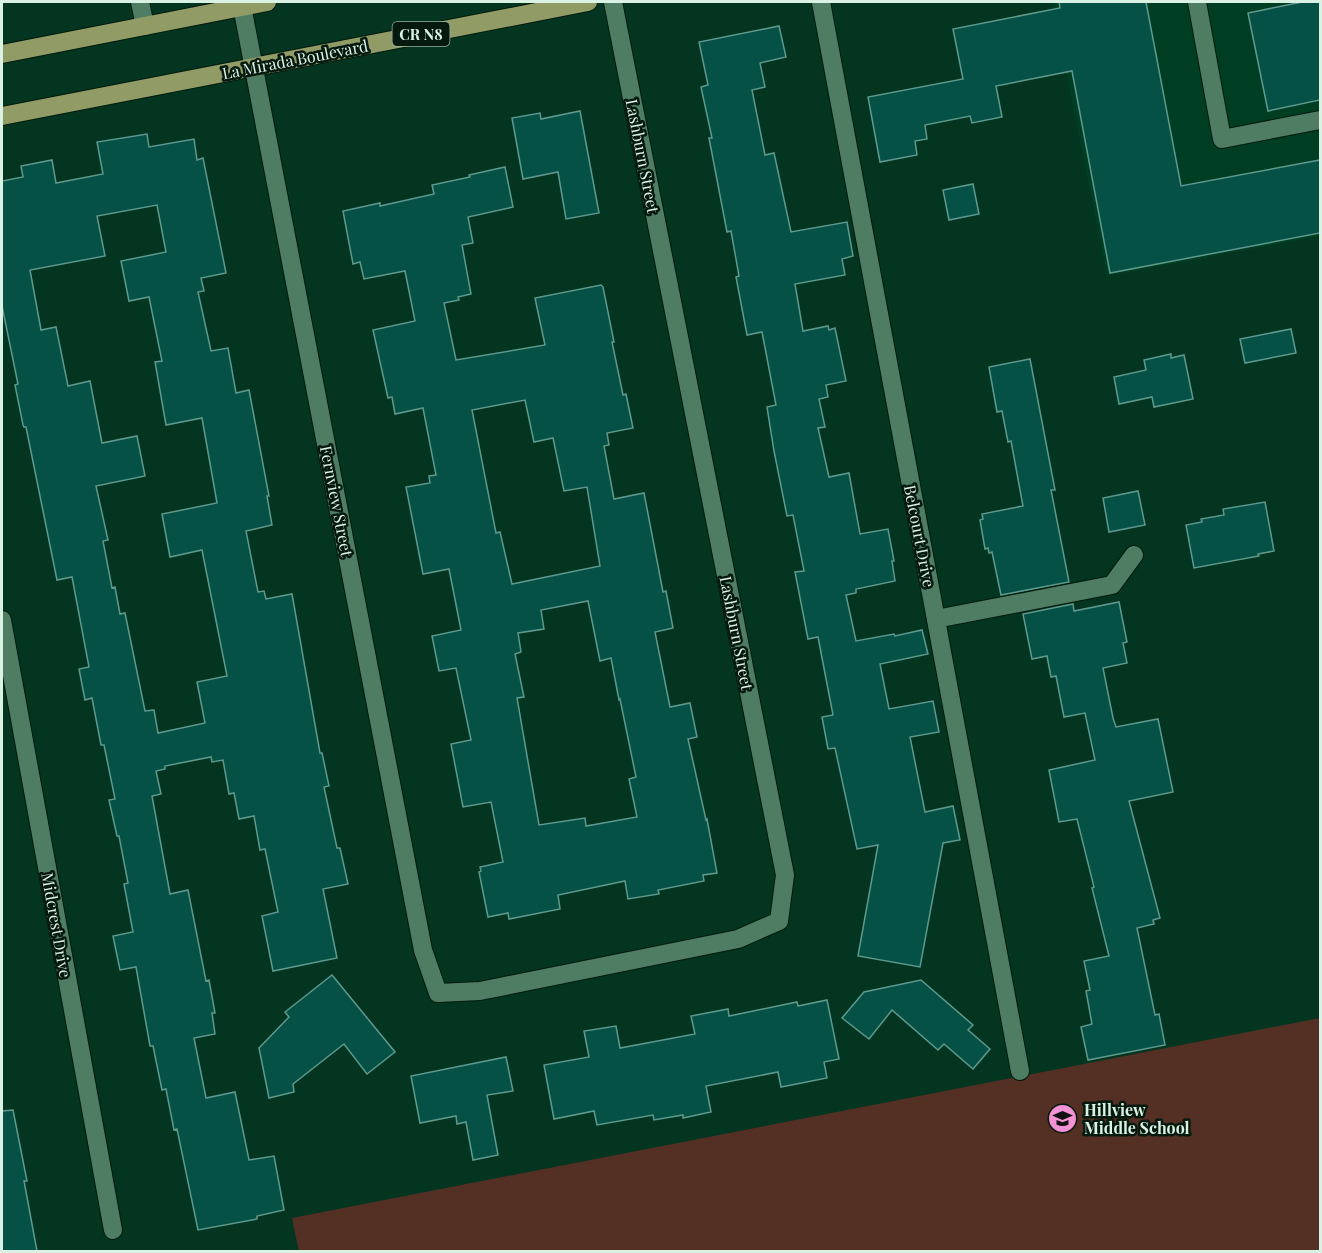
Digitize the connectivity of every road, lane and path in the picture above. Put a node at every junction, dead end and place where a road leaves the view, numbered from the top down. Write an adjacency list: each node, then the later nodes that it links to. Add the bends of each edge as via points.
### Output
1 (140, 2): 8 (street)
2 (267, 2): 7 (main road)
3 (588, 2): 10 (main road, La Mirada Boulevard / CR N8)
4 (612, 2): 16 (street, Lashburn Street, via 785,875 779,921 738,939 480,991)
5 (820, 2): 15 (street, Belcourt Drive)
6 (1197, 2): 12 (street, via 1222,139)
7 (242, 6): 8 (main road); 10 (street, Fernview Street)
8 (145, 26): 9 (main road)
9 (2, 54)
10 (254, 67): 11 (main road, La Mirada Boulevard / CR N8); 16 (street, Fernview Street, via 423,951)
11 (2, 116)
12 (1320, 120)
13 (1134, 555): 15 (street, via 1112,585)
14 (2, 620): 18 (street, Midcrest Drive)
15 (936, 620): 17 (street, Belcourt Drive)
16 (438, 993)
17 (1020, 1071)
18 (113, 1230)

